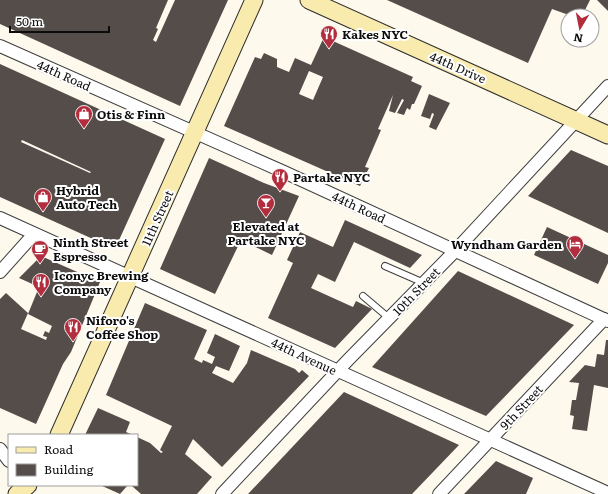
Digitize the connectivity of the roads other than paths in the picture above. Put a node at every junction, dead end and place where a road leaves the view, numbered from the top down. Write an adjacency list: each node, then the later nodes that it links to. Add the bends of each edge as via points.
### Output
1 (254, 0): 6 (main road, 11th Street)
2 (309, 0): 5 (main road, 44th Drive)
3 (0, 46): 6 (street, 44th Road)
4 (608, 86): 5 (street, 10th Street)
5 (576, 121): 7 (main road, 44th Drive); 10 (street, 10th Street)
6 (195, 133): 10 (street, 44th Road); 13 (main road, 11th Street)
7 (608, 135)
8 (0, 218): 9 (street, 44th Avenue)
9 (34, 234): 12 (street); 13 (street, 44th Avenue)
10 (455, 251): 14 (street, 10th Street); 17 (street, 44th Road)
11 (385, 266): 14 (lane)
12 (0, 272)
13 (130, 276): 18 (street, 44th Avenue); 19 (main road, 11th Street)
14 (424, 283): 16 (street, 10th Street)
15 (363, 296): 16 (lane)
16 (389, 318): 18 (street, 10th Street)
17 (606, 320): 20 (street, 9th Street)
18 (338, 371): 20 (street, 44th Avenue); 28 (street, 10th Street)
19 (59, 434)
20 (490, 440): 25 (street, 44th Avenue); 29 (street, 9th Street)
21 (0, 449): 22 (street)
22 (8, 460)
23 (27, 486): 26 (main road)
24 (29, 486): 27 (street)
25 (608, 493)
26 (17, 494)
27 (35, 494)
28 (222, 494)
29 (439, 494)

